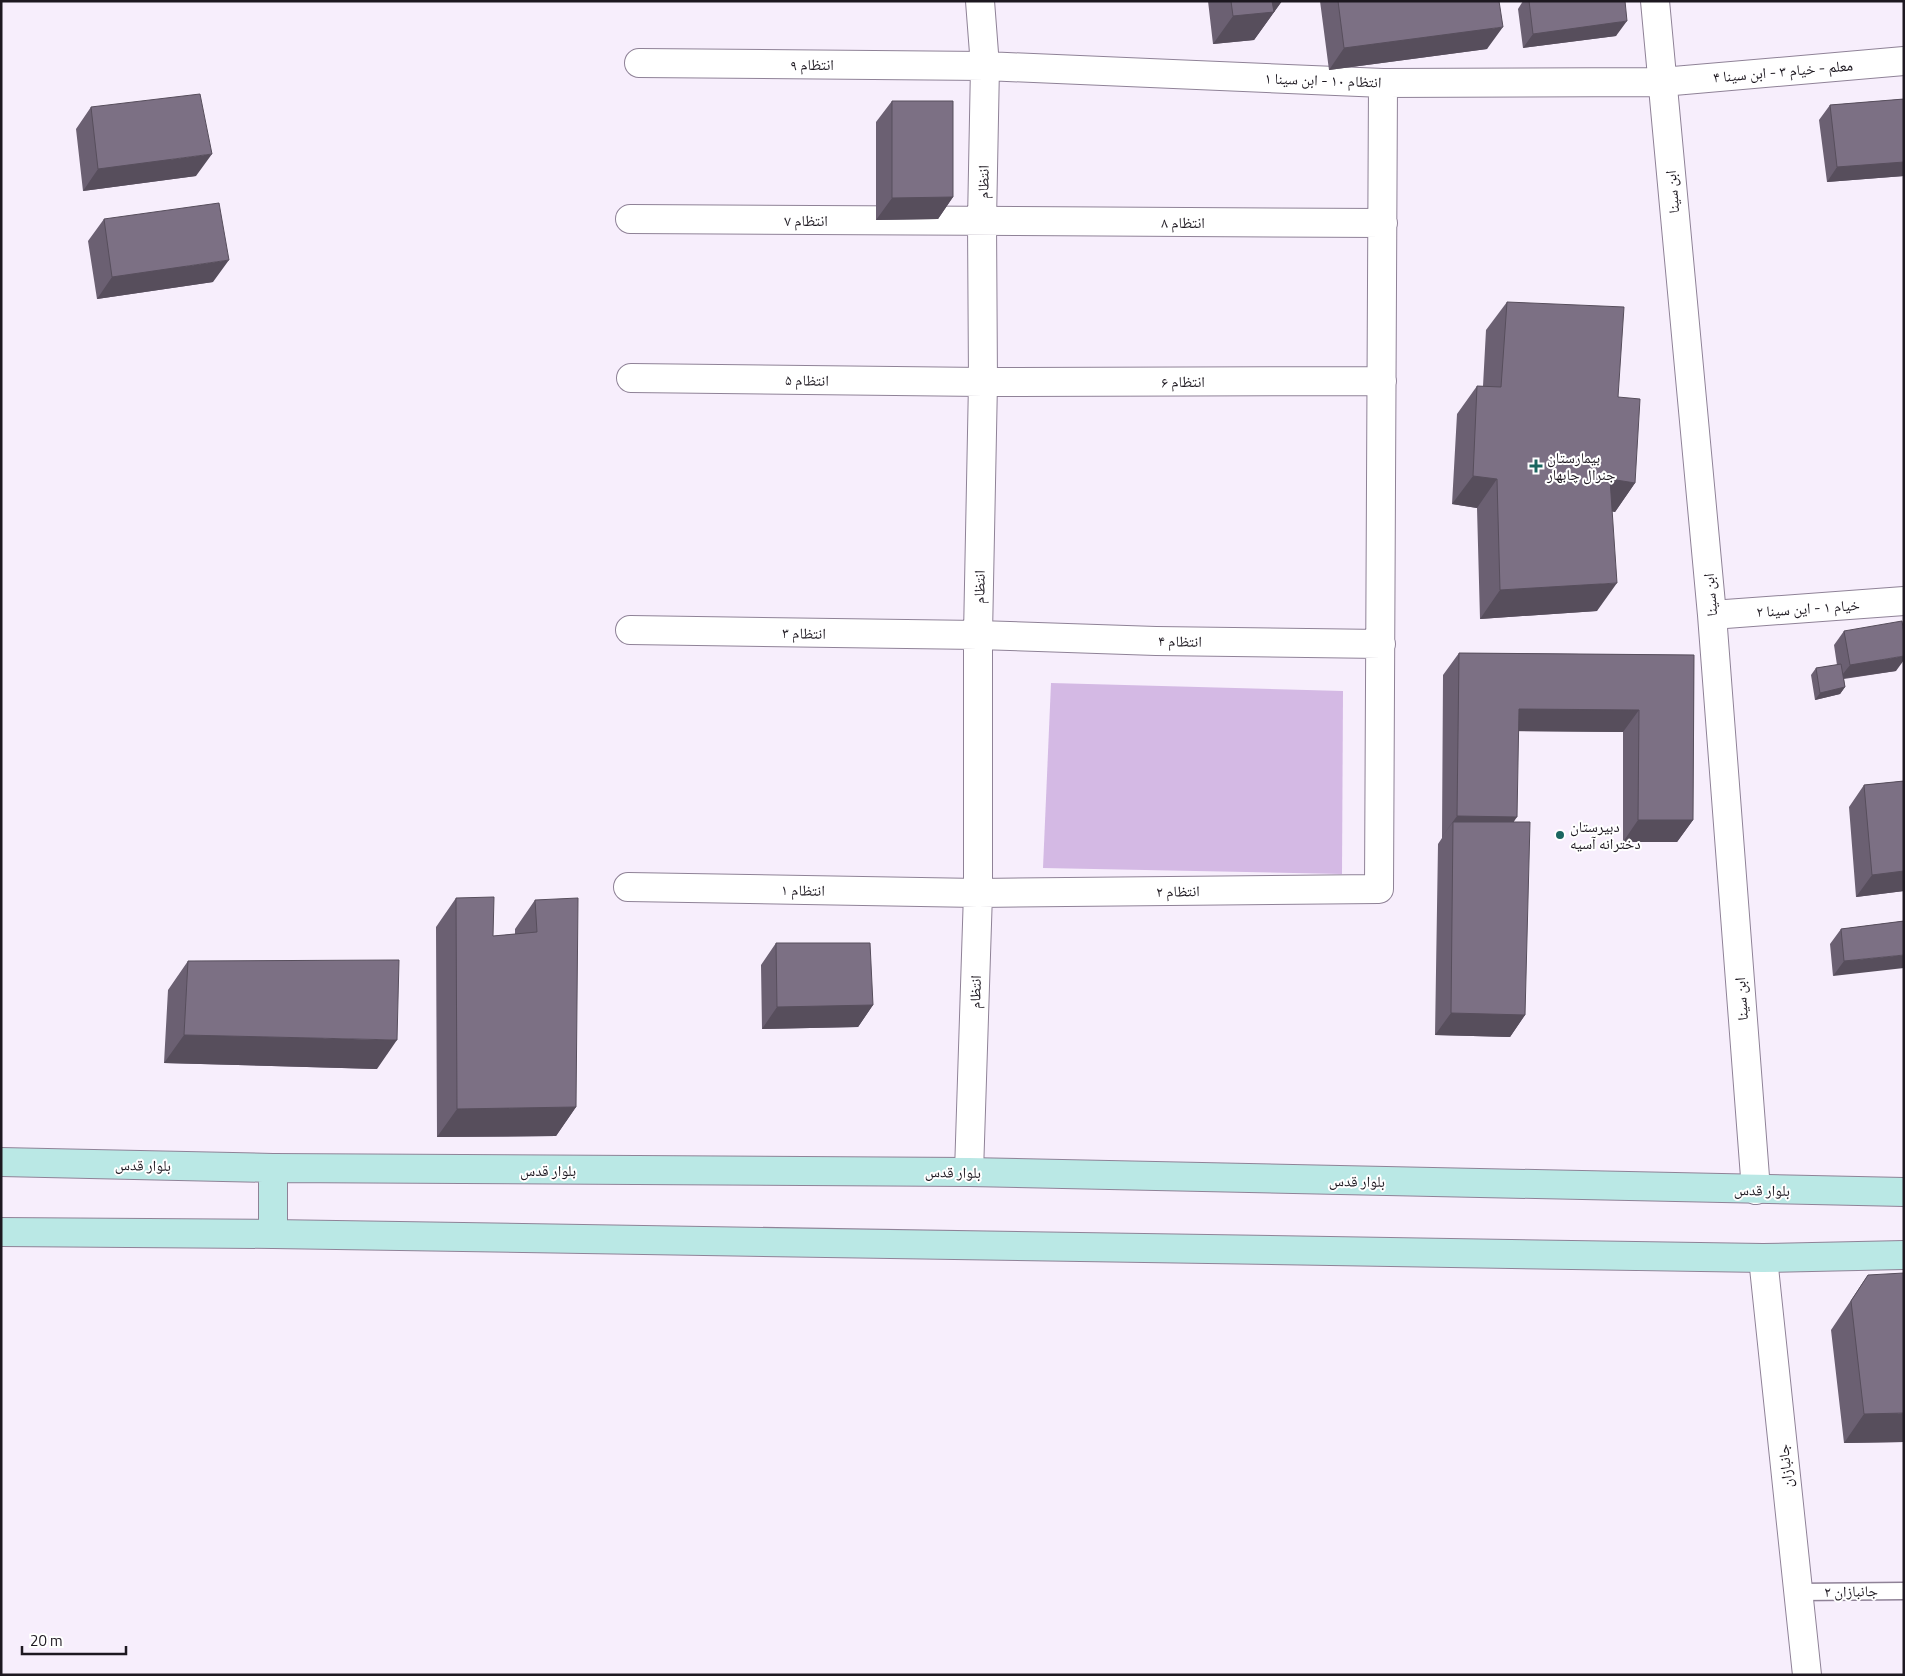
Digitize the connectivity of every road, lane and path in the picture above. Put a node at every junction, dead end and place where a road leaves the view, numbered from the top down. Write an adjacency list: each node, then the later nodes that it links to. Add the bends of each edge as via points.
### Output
1 (980, 1): 5 (street, انتظام)
2 (1655, 1): 6 (street, ابن سینا)
3 (1904, 61): 6 (street, معلم - خیام ۳ - ابن سینا ۴)
4 (639, 63): 5 (street, انتظام ۹)
5 (985, 66): 7 (street, انتظام ۱۰ - ابن سینا ۱); 9 (street, انتظام)
6 (1662, 82): 7 (street, انتظام ۱۰ - ابن سینا ۱); 15 (street, ابن سینا)
7 (1383, 83): 10 (street)
8 (630, 219): 9 (street, انتظام ۷)
9 (982, 221): 10 (street, انتظام ۸); 13 (street, انتظام)
10 (1383, 223): 12 (street)
11 (631, 378): 13 (street, انتظام ۵)
12 (1382, 381): 13 (street, انتظام ۶); 18 (street)
13 (983, 382): 17 (street, انتظام)
14 (1904, 601): 15 (street, خیام ۱ - این سینا ۲)
15 (1712, 615): 24 (street, ابن سینا)
16 (630, 630): 17 (street, انتظام ۳)
17 (978, 635): 18 (street, انتظام ۴); 20 (street, انتظام)
18 (1381, 644): 20 (street, انتظام ۲, via 1379,889)
19 (628, 887): 20 (street, انتظام ۱)
20 (978, 893): 23 (street, انتظام)
21 (1, 1162): 22 (main road, بلوار قدس)
22 (273, 1168): 23 (main road, بلوار قدس); 27 (main road)
23 (969, 1172): 24 (main road, بلوار قدس)
24 (1756, 1190): 25 (main road, بلوار قدس)
25 (1904, 1192)
26 (1, 1232): 27 (main road)
27 (273, 1234): 29 (main road)
28 (1904, 1255): 29 (main road)
29 (1763, 1258): 31 (street, جانبازان)
30 (1904, 1590): 31 (lane, جانبازان ۲)
31 (1799, 1592): 32 (street, جانبازان)
32 (1807, 1675)

